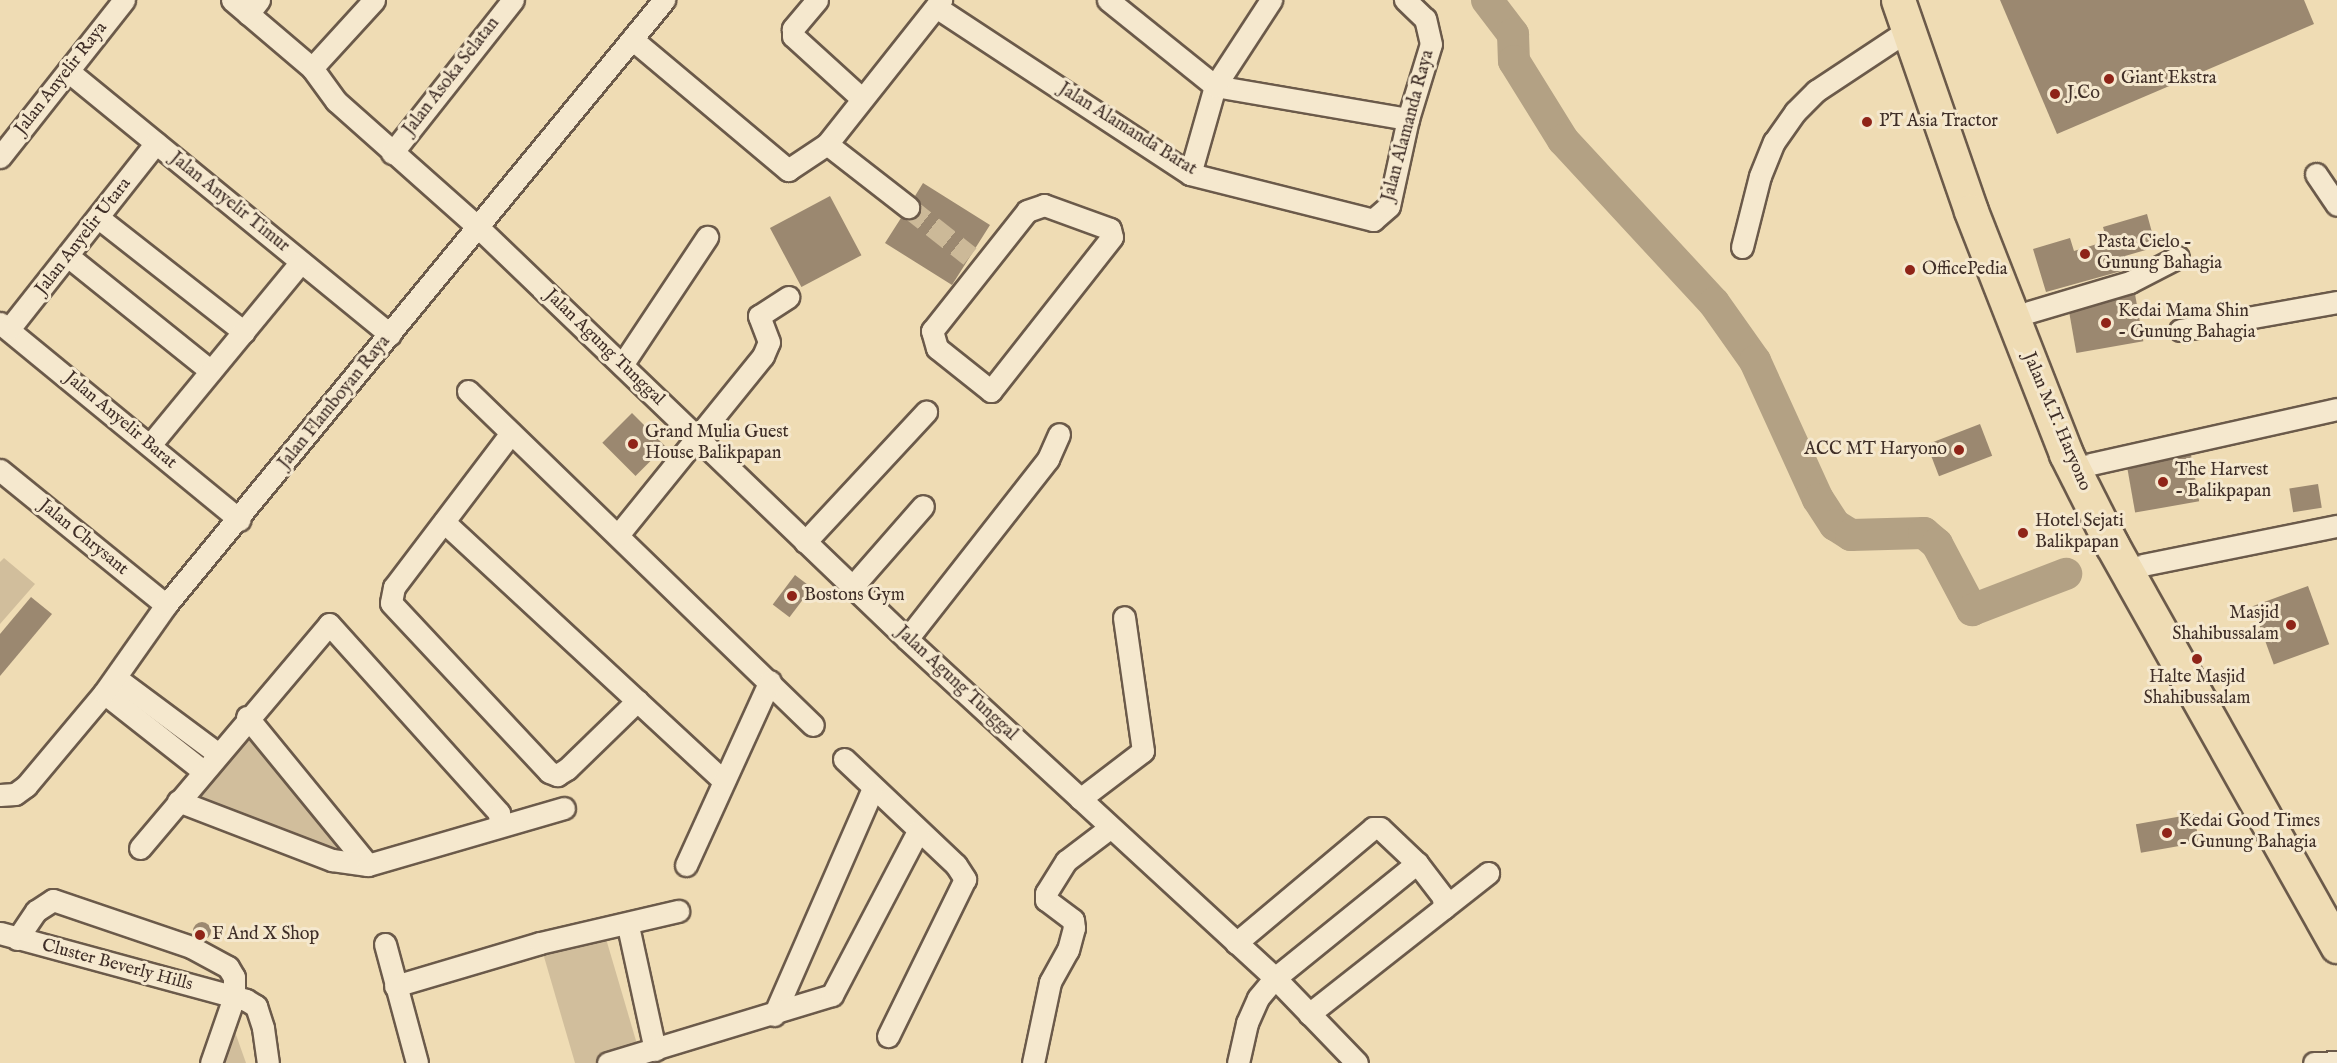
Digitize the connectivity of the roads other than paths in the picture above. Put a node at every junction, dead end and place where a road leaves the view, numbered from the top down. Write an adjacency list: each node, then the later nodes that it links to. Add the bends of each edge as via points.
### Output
1 (124, 0): 16 (street, Jalan Anyelir Raya)
2 (232, 0): 12 (street, Jalan Agung Tunggal)
3 (374, 0): 15 (street)
4 (513, 0): 22 (street, Jalan Asoka Selatan)
5 (664, 0): 14 (street, Jalan Flamboyan Raya)
6 (817, 0): 18 (street, via 793,29 793,36)
7 (1108, 0): 17 (street)
8 (1271, 0): 17 (street)
9 (1405, 0): 19 (street, Jalan Alamanda Raya, via 1425,20 1431,44)
10 (1919, 0): 39 (main road, Jalan M.T. Haryono)
11 (938, 3): 18 (street); 24 (street, Jalan Alamanda Barat)
12 (253, 7): 15 (street, Jalan Agung Tunggal)
13 (1903, 15): 32 (street, via 1816,91 1774,142 1760,176); 61 (main road, Jalan M.T. Haryono, via 2007,307 2066,454)
14 (632, 39): 21 (street, via 783,170 796,167); 30 (street, Jalan Flamboyan Raya)
15 (312, 68): 22 (street, Jalan Agung Tunggal, via 336,101)
16 (68, 70): 20 (street, Jalan Anyelir Timur); 23 (street, Jalan Anyelir Raya)
17 (1215, 86): 19 (street); 24 (street)
18 (860, 97): 21 (street)
19 (1408, 119): 29 (street, Jalan Alamanda Raya, via 1389,206)
20 (156, 143): 28 (street, Jalan Anyelir Utara); 35 (street, Jalan Anyelir Timur)
21 (827, 144): 27 (street)
22 (392, 153): 30 (street, Jalan Agung Tunggal)
23 (0, 157)
24 (1190, 174): 29 (street, Jalan Alamanda Barat)
25 (2316, 174): 26 (street)
26 (2337, 205)
27 (908, 207)
28 (100, 219): 33 (street, Jalan Anyelir Utara); 42 (street)
29 (1373, 220)
30 (479, 228): 43 (street, Jalan Flamboyan Raya); 44 (street, Jalan Agung Tunggal)
31 (707, 237): 44 (street)
32 (1742, 247)
33 (69, 257): 40 (street, Jalan Anyelir Utara); 45 (street)
34 (2178, 257): 39 (street, via 2130,282)
35 (300, 262): 42 (street); 43 (street, Jalan Anyelir Timur)
36 (977, 262): 36 (street, via 1027,211 1038,205 1112,231 1112,237 994,391 937,348 932,335)
37 (788, 297): 51 (street, via 762,312 759,321 768,349)
38 (2337, 302): 41 (street)
39 (2029, 312): 53 (main road, Jalan M.T. Haryono)
40 (5, 326): 52 (street, Jalan Anyelir Barat)
41 (2180, 330)
42 (244, 332): 45 (street)
43 (390, 335): 56 (street, Jalan Flamboyan Raya)
44 (622, 365): 51 (street, Jalan Agung Tunggal)
45 (212, 371): 52 (street)
46 (468, 391): 49 (street)
47 (2337, 408): 53 (street)
48 (926, 412): 60 (street)
49 (511, 433): 57 (street); 59 (street)
50 (1059, 434): 65 (street, via 1048,459)
51 (699, 439): 59 (street); 60 (street, Jalan Agung Tunggal)
52 (150, 445): 56 (street, Jalan Anyelir Barat)
53 (2091, 464): 61 (main road, Jalan M.T. Haryono)
54 (0, 470): 63 (street, Jalan Chrysant)
55 (923, 506): 62 (street)
56 (240, 520): 63 (street, Jalan Flamboyan Raya)
57 (444, 522): 68 (street); 68 (street, via 394,587 391,603 549,772 557,775 567,769)
58 (2337, 526): 61 (street)
59 (618, 535): 66 (street)
60 (805, 542): 62 (street, Jalan Agung Tunggal)
61 (2132, 557): 88 (main road, Jalan M.T. Haryono); 95 (main road, Jalan M.T. Haryono)
62 (853, 586): 65 (street, Jalan Agung Tunggal)
63 (166, 606): 67 (street, Jalan Flamboyan Raya)
64 (1124, 617): 77 (street, via 1143,751)
65 (908, 639): 77 (street, Jalan Agung Tunggal)
66 (770, 681): 70 (street); 74 (street)
67 (110, 686): 71 (street); 73 (street); 76 (street, Jalan Flamboyan Raya, via 26,786 15,794)
68 (637, 701): 74 (street)
69 (247, 717): 71 (street); 80 (street, via 324,626 332,625 499,813); 85 (street)
70 (813, 725)
71 (217, 753): 73 (street)
72 (844, 759): 75 (street)
73 (203, 771): 78 (street)
74 (724, 781): 86 (street)
75 (872, 791): 82 (street); 100 (street)
76 (0, 795)
77 (1080, 799): 81 (street, Jalan Agung Tunggal)
78 (178, 801): 83 (street); 85 (street, via 332,860)
79 (564, 808): 80 (street)
80 (500, 824): 85 (street)
81 (1111, 827): 93 (street, Jalan Agung Tunggal); 108 (street, via 1066,861 1046,894 1046,900 1073,920 1074,928 1068,950 1050,982)
82 (918, 831): 100 (street, via 832,995); 101 (street, via 956,865 965,879)
83 (140, 848)
84 (1417, 863): 89 (street, via 1443,897); 93 (street, via 1380,828 1373,828); 96 (street)
85 (368, 865)
86 (686, 865)
87 (1488, 873): 89 (street)
88 (2337, 906)
89 (1444, 908): 99 (street)
90 (678, 911): 91 (street)
91 (628, 926): 97 (street, via 540,943); 102 (street)
92 (9, 936): 98 (street, Cluster Beverly Hills); 98 (street, via 53,900 215,958 234,977)
93 (1236, 943): 96 (street, Jalan Agung Tunggal)
94 (385, 944): 97 (street)
95 (2337, 946)
96 (1275, 978): 99 (street, Jalan Agung Tunggal); 109 (street, via 1258,998 1247,1023)
97 (395, 986): 107 (street)
98 (234, 997): 105 (street); 106 (street, Cluster Beverly Hills, via 256,1006)
99 (1309, 1014): 110 (street, Jalan Agung Tunggal)
100 (774, 1015): 102 (street)
101 (888, 1036)
102 (655, 1050): 103 (street)
103 (614, 1062)
104 (2337, 1062): 111 (street)
105 (212, 1063)
106 (268, 1063)
107 (417, 1063)
108 (1033, 1063)
109 (1238, 1063)
110 (1357, 1063)
111 (2314, 1063)

